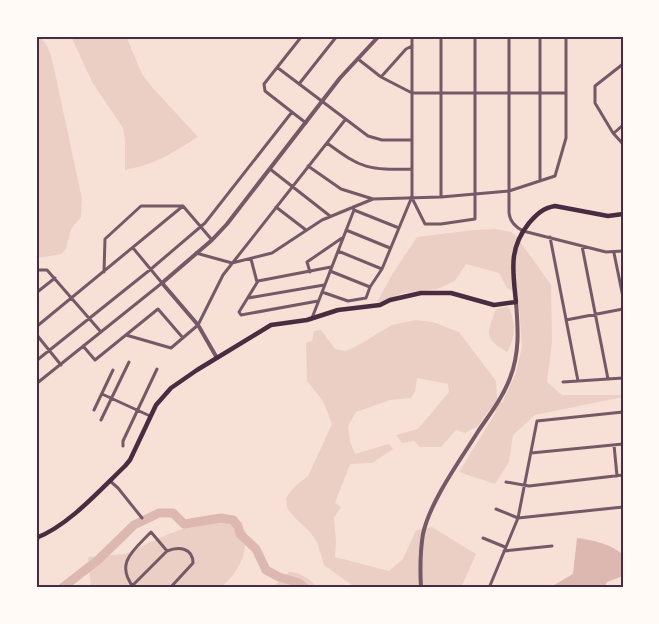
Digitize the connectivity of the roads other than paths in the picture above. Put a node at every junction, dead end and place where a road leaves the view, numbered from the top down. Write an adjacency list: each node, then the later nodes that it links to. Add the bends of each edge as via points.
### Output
1 (302, 36): 13 (street)
2 (337, 36): 15 (street)
3 (379, 36): 11 (street)
4 (412, 36): 10 (street)
5 (441, 36): 17 (street)
6 (475, 36): 18 (street)
7 (509, 36): 19 (street)
8 (540, 36): 20 (street)
9 (566, 36): 21 (street)
10 (412, 46): 14 (street); 16 (street)
11 (358, 60): 14 (street); 22 (street)
12 (623, 64): 27 (street, via 595,86 595,103)
13 (278, 68): 15 (street); 23 (street, via 264,84 265,91)
14 (381, 77): 16 (street)
15 (299, 84): 22 (street)
16 (412, 93): 17 (street); 28 (street)
17 (441, 93): 18 (street); 38 (street)
18 (475, 93): 19 (street); 37 (street)
19 (509, 93): 20 (street); 36 (street)
20 (540, 93): 21 (street); 34 (street)
21 (566, 93): 34 (street, via 566,138 557,173)
22 (322, 102): 24 (street); 25 (street)
23 (292, 112): 25 (street); 46 (street)
24 (345, 120): 28 (street, via 372,138); 29 (street)
25 (306, 123): 32 (street)
26 (623, 125): 27 (street)
27 (613, 133): 30 (street)
28 (412, 140): 33 (street)
29 (327, 143): 31 (street); 33 (street, via 352,161 367,167)
30 (623, 144)
31 (308, 166): 35 (street); 40 (street, via 340,189)
32 (270, 168): 35 (street); 53 (street)
33 (412, 169): 39 (street)
34 (540, 181): 36 (street)
35 (292, 186): 42 (street); 45 (street)
36 (509, 191): 37 (street); 50 (street, via 509,216 515,227)
37 (475, 194): 38 (street); 39 (street, via 474,219 440,224 425,224)
38 (441, 196): 39 (street)
39 (412, 198): 40 (street); 47 (street)
40 (373, 199): 43 (street)
41 (184, 206): 46 (street); 55 (street); 67 (street, via 141,206 105,239)
42 (276, 207): 48 (street); 62 (street)
43 (354, 209): 45 (street); 47 (street); 49 (street)
44 (623, 214): 50 (main road, via 608,216 555,206 540,212)
45 (330, 216): 48 (street)
46 (200, 227): 53 (street); 63 (street)
47 (399, 228): 56 (street)
48 (306, 230): 61 (street, via 276,251)
49 (346, 230): 52 (street); 56 (street)
50 (523, 231): 51 (street); 80 (main road, via 513,255)
51 (550, 237): 54 (street); 85 (street)
52 (343, 238): 57 (street); 68 (street, via 308,262)
53 (212, 240): 60 (street)
54 (582, 246): 59 (street); 82 (street)
55 (133, 248): 63 (street); 67 (street)
56 (390, 248): 65 (street)
57 (338, 251): 64 (street); 65 (street)
58 (623, 251): 59 (street)
59 (614, 252): 76 (street)
60 (196, 253): 62 (street); 71 (street)
61 (251, 258): 62 (street); 70 (street)
62 (232, 263): 86 (street)
63 (152, 269): 71 (street); 83 (street)
64 (331, 269): 68 (street); 72 (street); 73 (street)
65 (382, 269): 73 (street)
66 (36, 270): 69 (street, via 47,270)
67 (104, 272): 77 (street)
68 (310, 272): 70 (street)
69 (55, 278): 75 (street); 77 (street)
70 (257, 282): 78 (street)
71 (162, 283): 86 (street); 88 (street)
72 (324, 285): 74 (street); 78 (street)
73 (370, 287): 74 (street, via 366,298 348,302)
74 (322, 292): 79 (street)
75 (36, 293)
76 (623, 297)
77 (71, 298): 83 (street); 87 (street)
78 (248, 298): 79 (street, via 239,312 241,315)
79 (318, 301): 84 (street)
80 (516, 302): 84 (main road, via 494,305 436,292); 133 (street, via 518,349 510,377 432,509 420,560)
81 (623, 309): 82 (street)
82 (595, 314): 85 (street); 101 (street)
83 (89, 318): 88 (street); 93 (street)
84 (312, 318): 94 (main road, via 271,325)
85 (566, 320): 102 (street)
86 (198, 324): 91 (street); 94 (street)
87 (36, 327)
88 (101, 332): 92 (street)
89 (36, 334): 93 (street)
90 (126, 335): 91 (street, via 171,348); 91 (street, via 158,309); 92 (street, via 95,360)
91 (183, 338)
92 (83, 346): 97 (street)
93 (49, 350): 95 (street); 97 (street)
94 (217, 358): 110 (main road, via 171,388)
95 (36, 361)
96 (129, 362): 106 (street)
97 (61, 364): 104 (street)
98 (157, 369): 108 (street)
99 (113, 370): 105 (street)
100 (623, 378): 101 (street)
101 (608, 379): 102 (street)
102 (578, 381): 103 (street)
103 (563, 382)
104 (36, 384)
105 (102, 394): 106 (street); 107 (street)
106 (112, 398): 108 (street); 111 (street)
107 (94, 410)
108 (137, 410): 110 (street); 114 (street)
109 (623, 412): 115 (street, via 537,421)
110 (150, 416): 118 (main road, via 130,460)
111 (101, 420)
112 (623, 444): 113 (street)
113 (614, 445): 115 (street); 116 (street)
114 (123, 446)
115 (531, 453): 120 (street)
116 (617, 476): 117 (street); 120 (street)
117 (623, 476)
118 (110, 481): 123 (street); 125 (main road, via 66,521)
119 (506, 482): 120 (street)
120 (524, 486): 124 (street)
121 (623, 507): 124 (street)
122 (496, 509): 124 (street)
123 (142, 518)
124 (518, 518): 128 (street)
125 (37, 538): 129 (street)
126 (483, 538): 128 (street)
127 (552, 546): 128 (street)
128 (505, 549): 134 (street)
129 (36, 551)
130 (167, 551): 131 (street); 131 (street, via 151,532 125,564 126,576); 132 (street, via 182,548 193,559 192,566)
131 (133, 587)
132 (170, 588)
133 (421, 588)
134 (489, 588)

